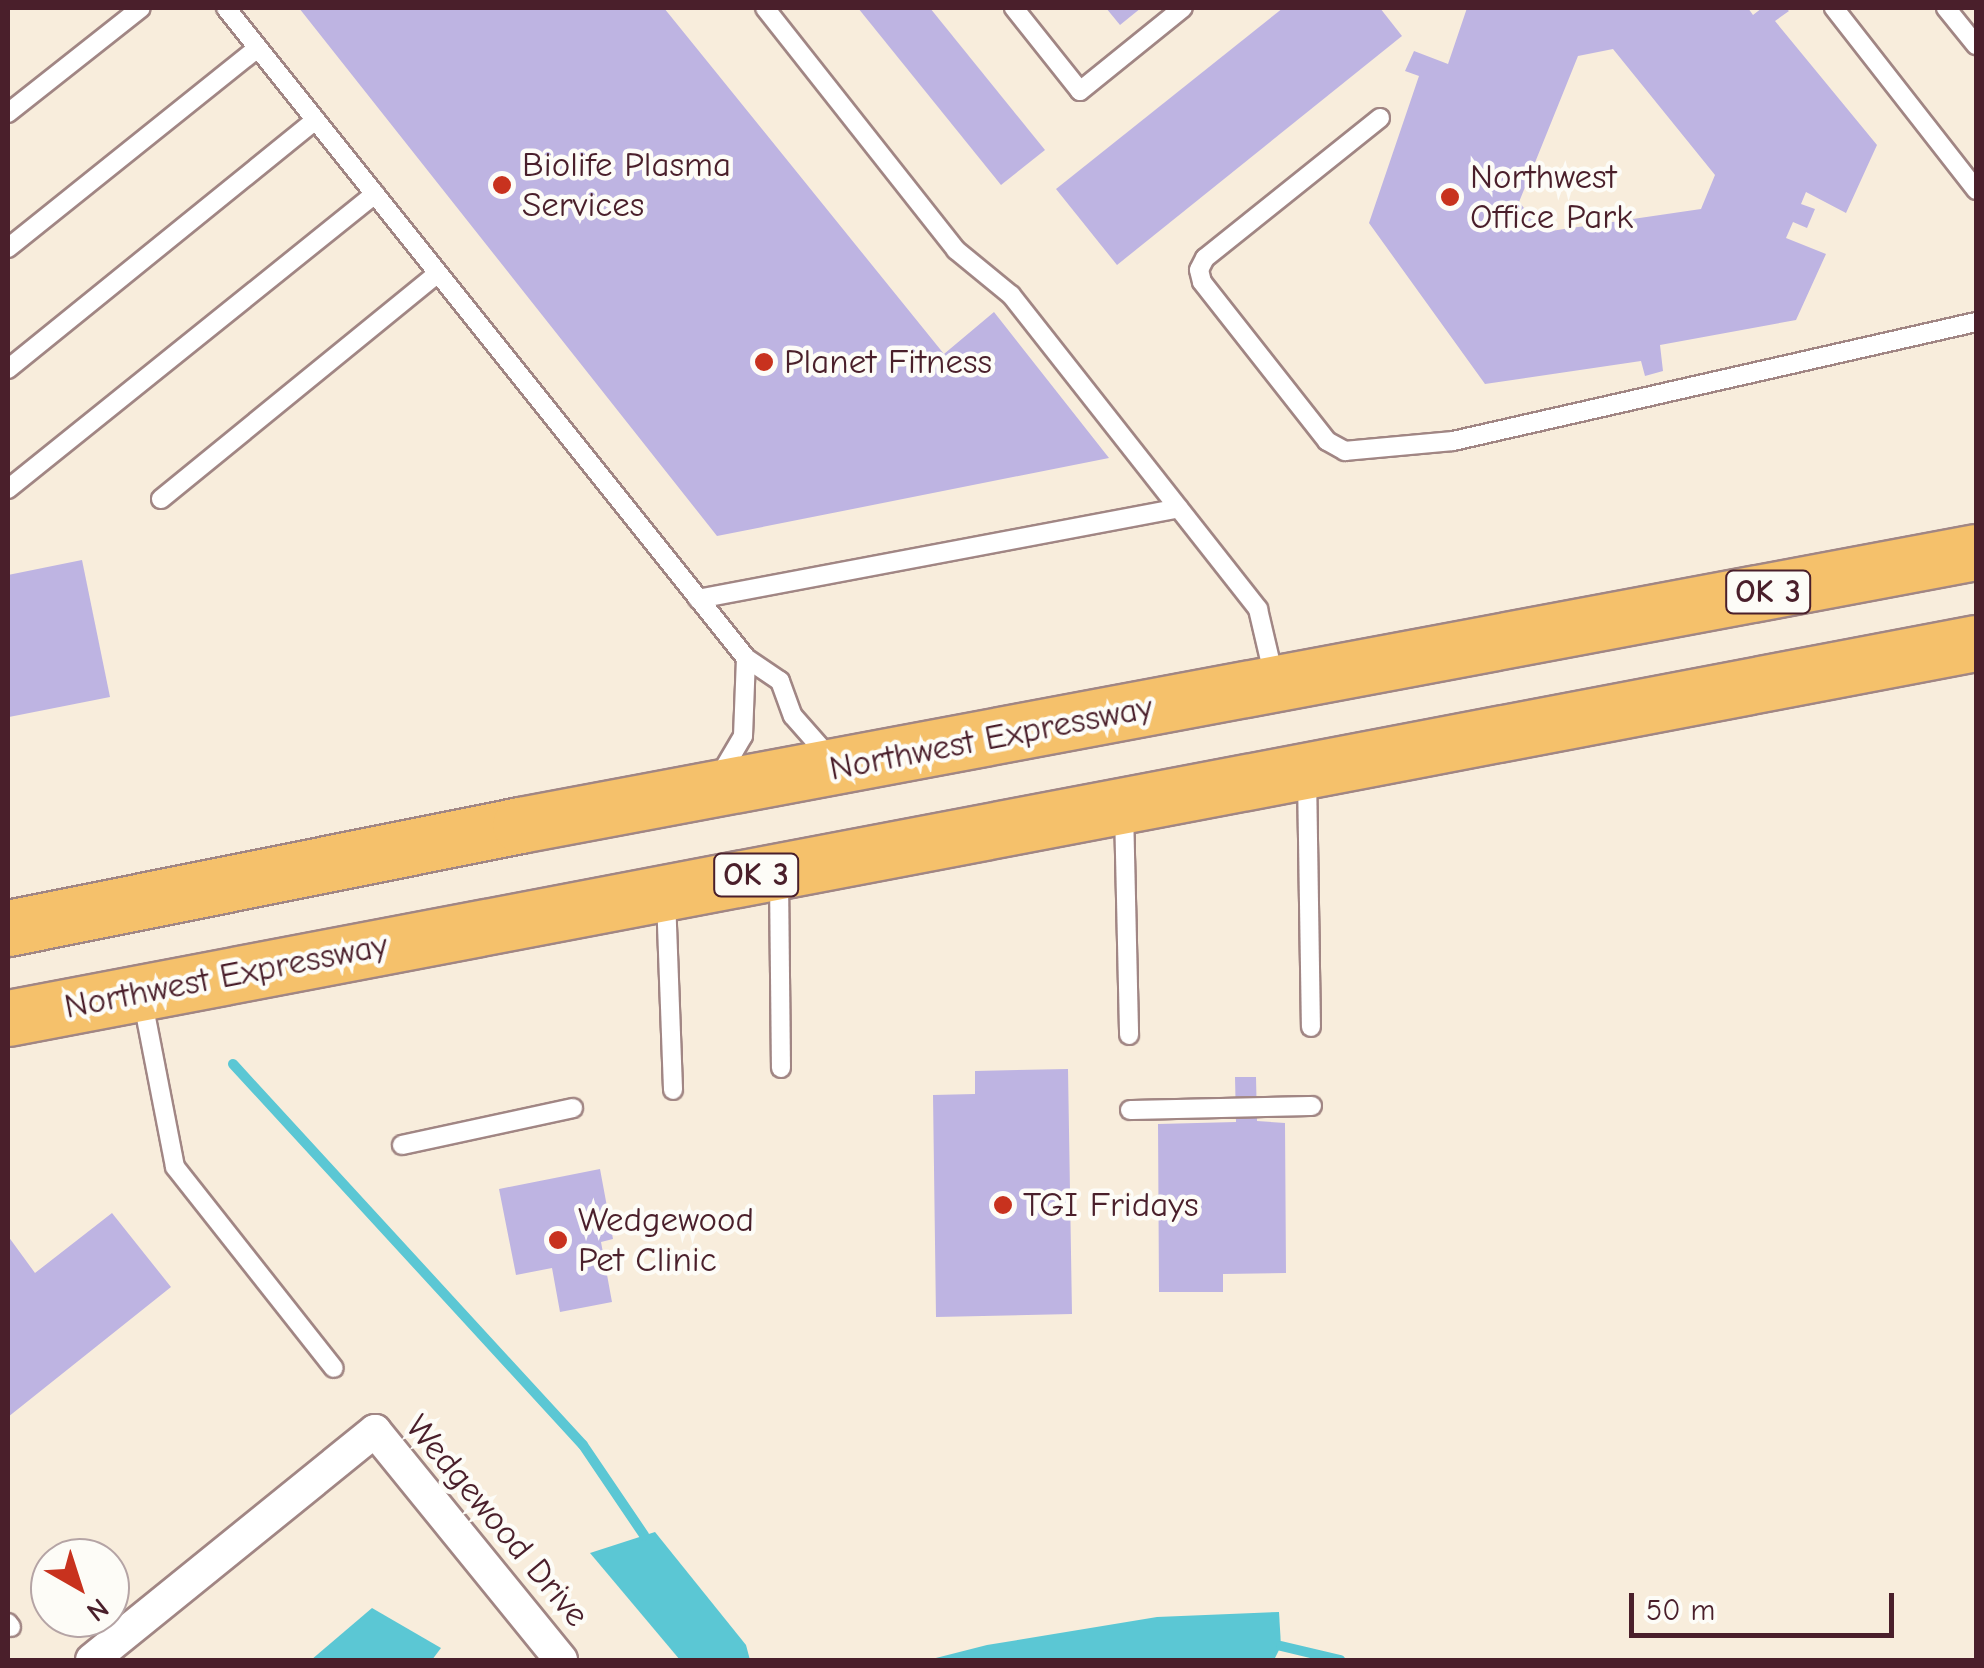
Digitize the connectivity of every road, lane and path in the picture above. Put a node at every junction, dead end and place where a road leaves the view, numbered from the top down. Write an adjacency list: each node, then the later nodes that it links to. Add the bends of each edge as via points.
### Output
1 (141, 8): 10 (lane)
2 (226, 8): 9 (lane)
3 (765, 8): 21 (lane, via 956,250 1011,295)
4 (1014, 8): 5 (lane, via 1080,91)
5 (1182, 8)
6 (1834, 8): 13 (lane)
7 (1946, 8): 8 (lane)
8 (1976, 45)
9 (258, 48): 12 (lane); 15 (lane)
10 (8, 114)
11 (1380, 118): 17 (lane, via 1206,258 1200,270 1202,282 1327,442 1345,451 1453,441)
12 (316, 120): 14 (lane); 18 (lane)
13 (1976, 190)
14 (375, 194): 16 (lane); 19 (lane)
15 (8, 248)
16 (438, 273): 20 (lane); 23 (lane)
17 (1976, 322)
18 (8, 369)
19 (8, 489)
20 (161, 499)
21 (1178, 508): 23 (lane); 26 (lane, via 1258,609)
22 (1976, 552): 26 (highway, Northwest Expressway / OK 3)
23 (698, 599): 25 (lane)
24 (1976, 642): 28 (highway, Northwest Expressway / OK 3)
25 (746, 658): 27 (lane, via 780,680 793,716); 29 (lane, via 744,736)
26 (1276, 684): 27 (highway, Northwest Expressway / OK 3)
27 (837, 766): 29 (highway, Northwest Expressway / OK 3)
28 (1308, 770): 30 (highway, Northwest Expressway / OK 3); 36 (lane)
29 (711, 790): 33 (highway, Northwest Expressway / OK 3)
30 (1124, 806): 31 (highway, Northwest Expressway / OK 3); 37 (lane)
31 (778, 871): 32 (highway, Northwest Expressway / OK 3); 38 (lane)
32 (666, 892): 34 (highway, Northwest Expressway / OK 3); 39 (lane)
33 (8, 928)
34 (142, 992): 35 (highway, Northwest Expressway / OK 3); 44 (lane, via 174,1168)
35 (8, 1018)
36 (1311, 1027)
37 (1129, 1034)
38 (780, 1068)
39 (673, 1090)
40 (1312, 1106): 42 (lane)
41 (573, 1108): 43 (lane)
42 (1130, 1110)
43 (402, 1145)
44 (334, 1368)
45 (92, 1660): 46 (street, Wedgewood Drive, via 375,1431)
46 (561, 1660)

